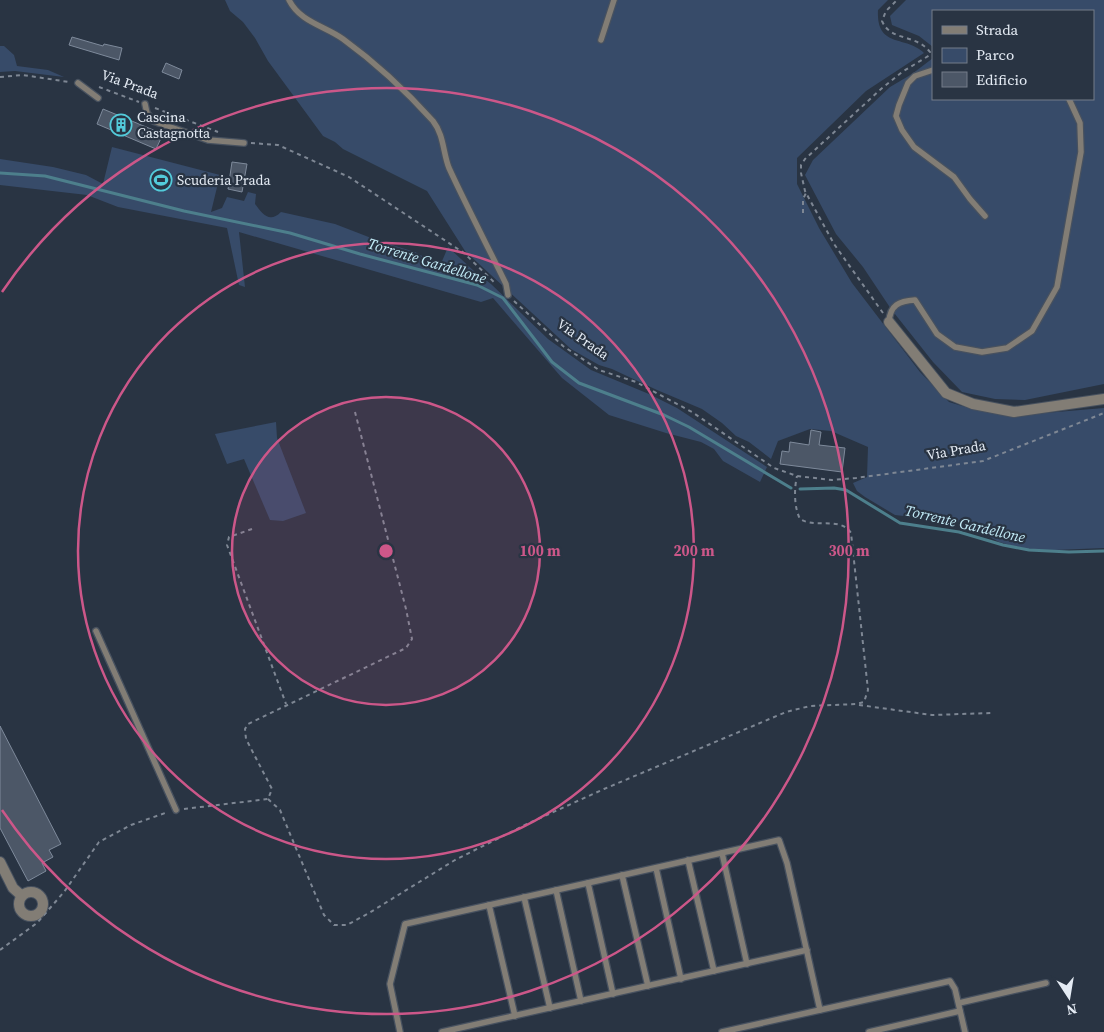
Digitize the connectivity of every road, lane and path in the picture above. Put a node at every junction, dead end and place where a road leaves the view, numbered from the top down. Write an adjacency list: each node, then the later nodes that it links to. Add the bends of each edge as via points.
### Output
1 (289, 0): 17 (lane, via 293,8 313,23 342,38 388,74 435,124 448,166 506,284)
2 (614, 0): 4 (lane)
3 (897, 0): 14 (path, via 886,11 882,21 884,26 892,34 922,44 930,55 881,89 805,159 801,173)
4 (601, 40)
5 (932, 70): 16 (lane, via 915,76 908,83 896,116 914,147 954,176)
6 (0, 77): 7 (path, via 23,75)
7 (78, 83): 9 (lane)
8 (96, 87): 11 (path, Via Prada)
9 (98, 98)
10 (1069, 100): 19 (lane, via 1080,123 1081,152 1057,287 1032,330 1007,348 982,352 955,347 938,334 915,300 895,304)
11 (145, 104): 12 (path, Via Prada); 13 (lane, via 147,113 154,120 208,140)
12 (219, 133)
13 (244, 143): 17 (path, Via Prada, via 278,145 349,177 464,253)
14 (806, 192): 15 (path); 18 (path, via 834,244)
15 (803, 213)
16 (985, 216)
17 (508, 295): 23 (path, Via Prada, via 564,346 599,370 636,382 692,412 774,468)
18 (877, 305)
19 (889, 322): 20 (street, via 946,393 973,404 1014,412)
20 (1104, 400)
21 (355, 412): 27 (path, via 412,639 406,648)
22 (1104, 413): 23 (path, Via Prada, via 983,461 848,479)
23 (797, 476): 26 (path, via 796,509 800,519 842,525 853,540 868,690 864,702)
24 (252, 529): 27 (path, via 229,537 226,545)
25 (96, 631): 30 (lane)
26 (856, 704): 28 (path, via 932,714); 29 (path, via 810,706 786,712 604,789 455,860 347,925 334,926 324,915 280,810)
27 (287, 706): 29 (path, via 248,724 245,730 246,739 272,789)
28 (991, 713)
29 (268, 799): 30 (path)
30 (176, 810): 41 (path, via 131,825 99,842 64,892)
31 (722, 853): 32 (lane); 43 (lane, via 779,840); 44 (lane)
32 (688, 860): 34 (lane); 45 (lane)
33 (0, 862): 38 (street, via 13,888)
34 (656, 868): 35 (lane); 46 (lane)
35 (622, 875): 36 (lane); 48 (lane)
36 (588, 883): 37 (lane); 49 (lane)
37 (556, 890): 39 (lane); 50 (lane)
38 (22, 896): 41 (street, via 21,910); 41 (street, via 33,892 42,899)
39 (524, 897): 40 (lane); 52 (lane)
40 (490, 905): 55 (lane); 56 (lane, via 406,924 390,984)
41 (36, 919): 42 (path)
42 (0, 950)
43 (807, 950): 44 (lane); 53 (lane)
44 (747, 964): 45 (lane)
45 (714, 971): 46 (lane)
46 (681, 979): 48 (lane)
47 (1046, 983): 51 (lane)
48 (648, 986): 49 (lane)
49 (613, 994): 50 (lane)
50 (581, 1001): 52 (lane)
51 (959, 1003): 53 (lane, via 950,981); 54 (lane)
52 (550, 1008): 55 (lane)
53 (820, 1010): 58 (lane)
54 (960, 1011): 59 (lane); 60 (lane)
55 (515, 1016): 57 (lane)
56 (400, 1032)
57 (442, 1032)
58 (722, 1032)
59 (869, 1032)
60 (965, 1032)

